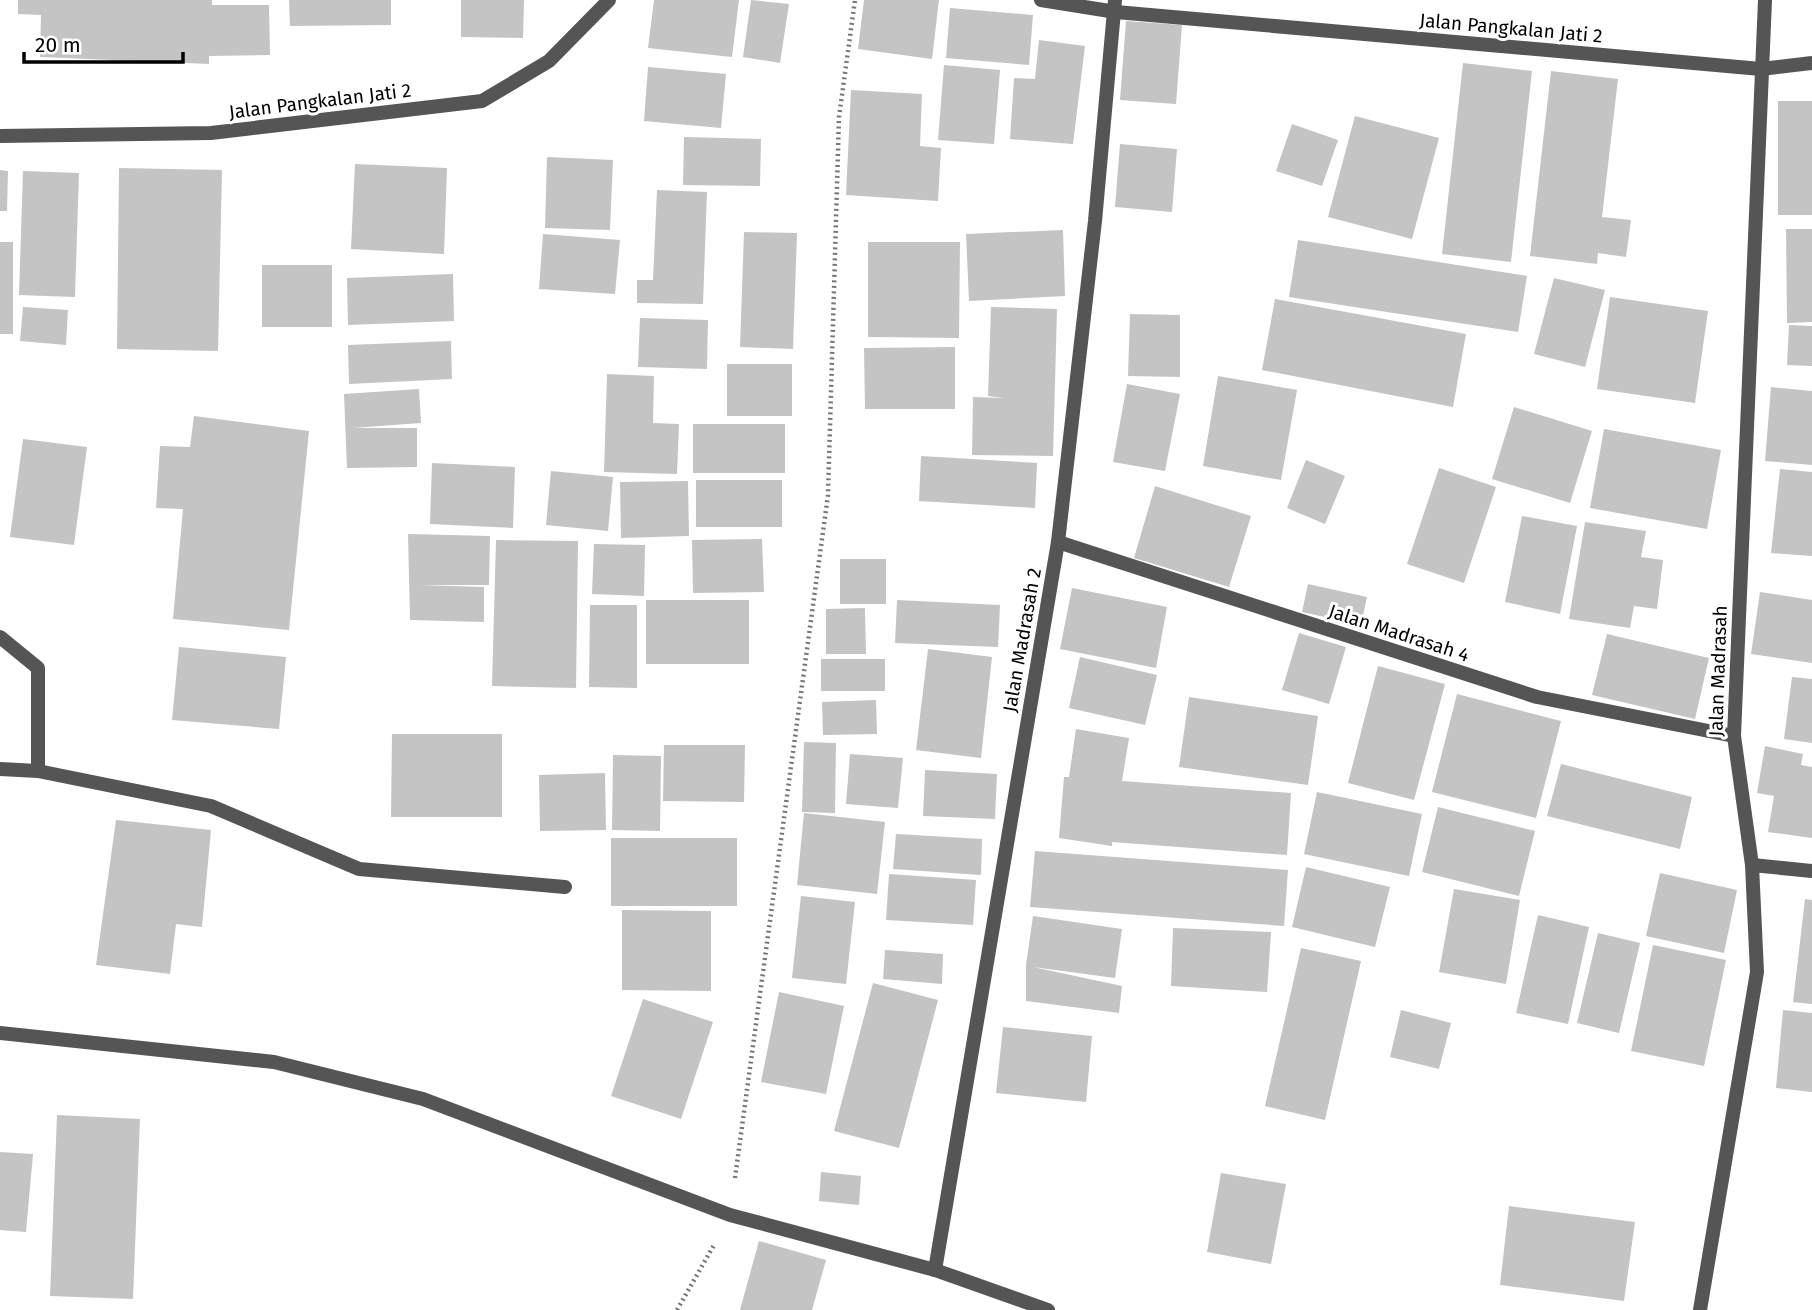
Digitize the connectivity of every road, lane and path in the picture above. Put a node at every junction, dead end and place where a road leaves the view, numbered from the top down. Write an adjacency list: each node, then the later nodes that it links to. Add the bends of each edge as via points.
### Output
1 (609, 0): 8 (street, Jalan Pangkalan Jati 2, via 549,61 482,101 211,133)
2 (855, 0): 18 (path, via 839,117 828,495)
3 (1041, 0): 5 (street, Jalan Pangkalan Jati 2)
4 (1765, 0): 7 (street, Jalan Madrasah)
5 (1115, 6): 7 (street, Jalan Pangkalan Jati 2); 9 (street, Jalan Madrasah 2)
6 (1812, 63): 7 (street, Jalan Pangkalan Jati 2)
7 (1761, 69): 11 (street, Jalan Madrasah)
8 (0, 136)
9 (1058, 542): 11 (street, Jalan Madrasah 4, via 1537,697); 19 (street, Jalan Madrasah 2)
10 (0, 636): 13 (street, via 38,668)
11 (1734, 736): 14 (street, Jalan Madrasah)
12 (0, 769): 13 (street)
13 (38, 771): 16 (street, via 211,806 359,869)
14 (1752, 865): 15 (street); 22 (street, Jalan Madrasah, via 1757,972)
15 (1812, 871)
16 (565, 887)
17 (0, 1033): 18 (street, via 274,1062 410,1096)
18 (730, 1215): 19 (street); 20 (path)
19 (936, 1270): 21 (street)
20 (677, 1310)
21 (1048, 1310)
22 (1700, 1310)

